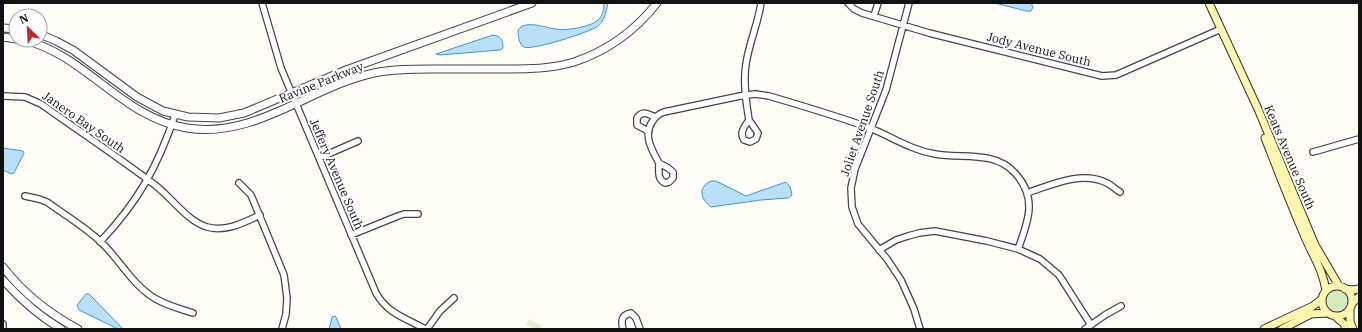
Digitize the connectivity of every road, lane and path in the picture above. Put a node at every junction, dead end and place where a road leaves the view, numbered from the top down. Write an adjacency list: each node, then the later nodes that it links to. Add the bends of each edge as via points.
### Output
1 (262, 3): 14 (street, Jeffery Avenue South, via 276,55)
2 (532, 3): 14 (street, Ravine Parkway, via 346,70)
3 (657, 3): 17 (street, Ravine Parkway, via 623,37 598,52 571,63 537,68 381,71 356,78)
4 (761, 3): 15 (street, via 746,63)
5 (848, 3): 9 (street, Jody Avenue South, via 854,9)
6 (878, 3): 9 (street)
7 (909, 3): 10 (street, Joliet Avenue South)
8 (1209, 3): 11 (main road, Keats Avenue South)
9 (874, 16): 10 (street, Jody Avenue South)
10 (903, 25): 11 (street, Jody Avenue South, via 1102,76 1116,74); 22 (street, Joliet Avenue South, via 886,90)
11 (1223, 32): 42 (main road, Keats Avenue South, via 1315,246); 44 (main road, Keats Avenue South, via 1278,172 1319,266)
12 (48, 38): 18 (street, Ravine Parkway, via 73,50 142,100)
13 (47, 48): 21 (street, Ravine Parkway, via 60,54 137,109 154,119)
14 (291, 93): 17 (street, Jeffery Avenue South); 18 (street, Ravine Parkway, via 231,117 200,118)
15 (746, 94): 19 (street, via 664,112); 20 (street); 22 (street, via 769,96)
16 (3, 96): 29 (street, Janero Bay South, via 22,96 35,101)
17 (296, 104): 21 (street, Ravine Parkway, via 255,121 228,128 204,130); 27 (street, Jeffery Avenue South)
18 (175, 115): 21 (street)
19 (655, 117): 23 (street); 23 (street, via 645,113 636,118 637,125)
20 (749, 120)
21 (172, 125): 29 (street)
22 (871, 128): 32 (street, via 928,152 996,160 1013,171); 39 (street, Joliet Avenue South, via 851,188 852,207 858,224)
23 (648, 131): 28 (street, via 648,140)
24 (1359, 139): 26 (street)
25 (358, 141): 27 (street)
26 (1313, 152)
27 (319, 158): 36 (street, Jeffery Avenue South)
28 (659, 163)
29 (148, 180): 35 (street, Janero Bay South, via 192,219 207,226 228,227); 37 (street, via 126,213)
30 (239, 183): 35 (street, via 250,193)
31 (1120, 192): 32 (street, via 1105,182 1079,178)
32 (1027, 193): 38 (street, via 1029,216)
33 (25, 196): 37 (street, via 46,202)
34 (418, 214): 36 (street, via 401,215)
35 (260, 215): 58 (street, via 286,282 287,306)
36 (351, 235): 59 (street, Jeffery Avenue South, via 381,301 394,314)
37 (100, 242): 50 (street, via 150,295 162,303)
38 (1018, 249): 39 (street, via 935,231 896,240); 54 (street, via 1040,259 1059,275)
39 (879, 250): 62 (street, Joliet Avenue South, via 901,280)
40 (3, 267): 57 (street, via 37,302)
41 (3, 280): 56 (street, via 27,304)
42 (1342, 288): 43 (main road); 44 (main road, via 1334,286); 49 (main road, via 1351,295)
43 (1359, 289)
44 (1326, 292): 47 (main road)
45 (1359, 297): 49 (main road)
46 (454, 298): 59 (street)
47 (1322, 299): 51 (main road); 64 (main road, via 1313,306)
48 (1121, 306): 54 (street)
49 (1351, 306): 52 (main road, via 1343,315); 67 (main road, via 1350,322)
50 (193, 313)
51 (1327, 313): 52 (main road); 65 (main road, via 1311,314)
52 (1335, 316): 66 (main road)
53 (3, 324): 55 (street)
54 (1091, 325): 63 (street)
55 (3, 329)
56 (61, 329)
57 (78, 329)
58 (282, 329)
59 (426, 329)
60 (624, 329): 61 (street, via 622,318 630,314 636,316)
61 (640, 329)
62 (920, 329)
63 (1085, 329)
64 (1264, 329)
65 (1282, 329)
66 (1346, 329)
67 (1353, 329)

